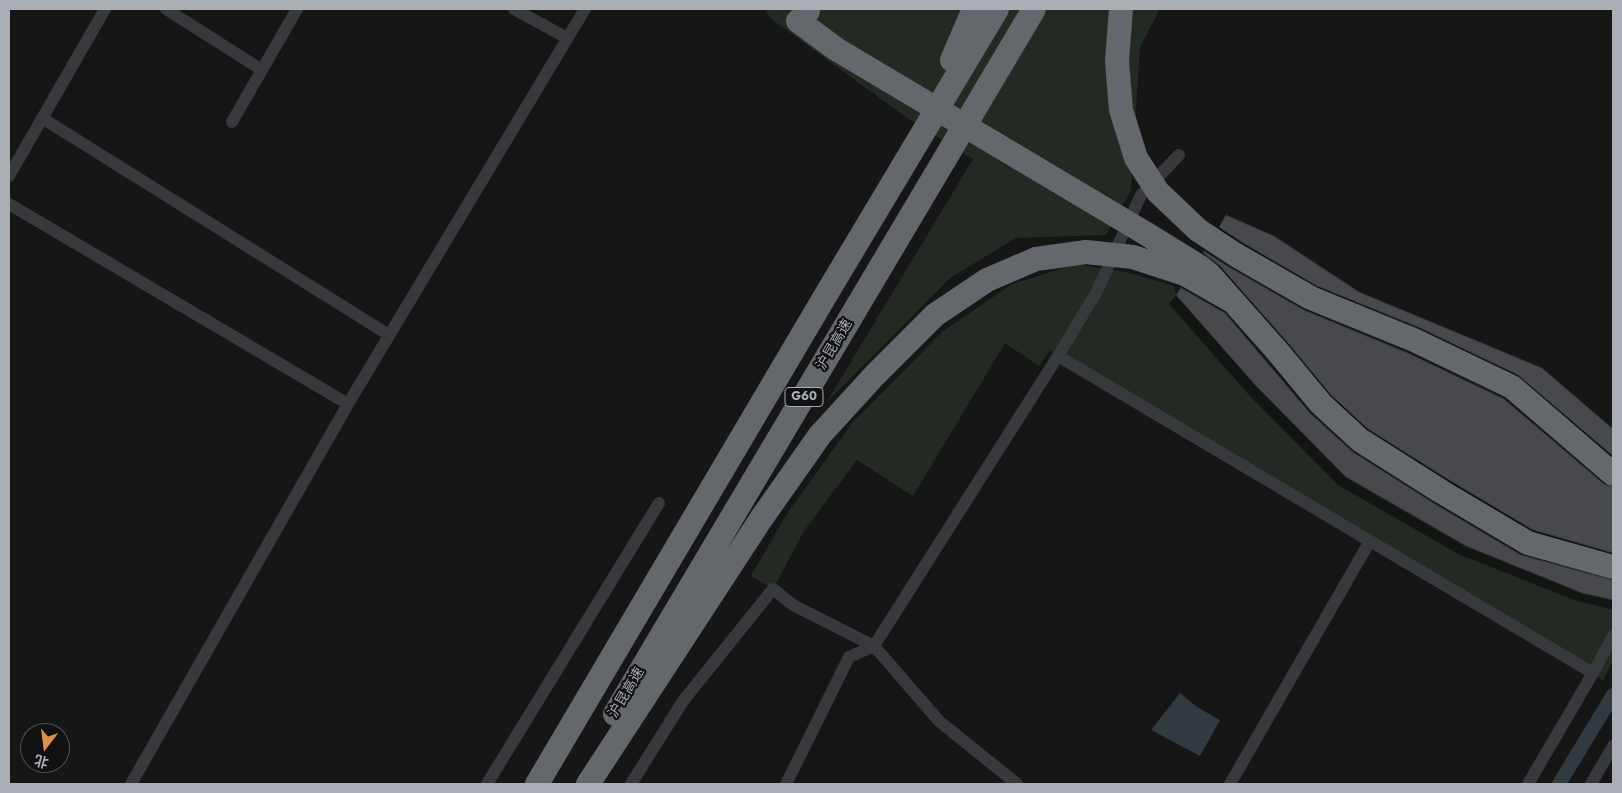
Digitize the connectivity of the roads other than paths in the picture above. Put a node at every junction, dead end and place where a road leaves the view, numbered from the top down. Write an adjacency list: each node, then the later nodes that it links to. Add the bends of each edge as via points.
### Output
1 (105, 9): 13 (street)
2 (166, 9): 12 (street)
3 (298, 9): 12 (street)
4 (514, 9): 11 (street)
5 (585, 9): 11 (street)
6 (974, 9): 15 (highway)
7 (997, 9): 15 (highway, G60)
8 (1034, 9): 40 (highway, 沪昆高速 / G60)
9 (1121, 9): 24 (highway, via 1117,61 1121,110 1136,158 1158,192 1198,230)
10 (801, 12): 21 (highway, bridge, via 836,49)
11 (567, 38): 26 (street)
12 (262, 70): 14 (street)
13 (42, 118): 17 (street); 26 (street)
14 (232, 122)
15 (916, 143): 39 (highway, G60)
16 (1179, 155): 18 (street)
17 (9, 176)
18 (1158, 177)
19 (1146, 189): 22 (street)
20 (9, 204): 28 (street)
21 (1150, 228): 24 (highway, via 1279,293); 25 (highway, via 1200,267)
22 (1117, 247)
23 (1110, 262): 27 (street, via 1097,291)
24 (1311, 298): 29 (highway, via 1414,340 1512,388)
25 (1234, 302): 32 (highway, via 1321,404 1360,440 1528,543); 41 (highway, via 1185,274 1133,256 1086,252 1036,259 987,280 935,315 820,435 761,519)
26 (390, 335): 28 (street)
27 (1058, 356): 31 (street); 34 (street)
28 (348, 404): 37 (street)
29 (1613, 474)
30 (659, 503): 38 (street)
31 (1370, 541): 35 (street); 45 (street)
32 (1613, 567)
33 (1613, 636): 35 (street)
34 (874, 646): 42 (street, via 793,605 773,590 683,701); 43 (street, via 849,657); 44 (street, via 939,721)
35 (1593, 673): 46 (street)
36 (1613, 746): 47 (street)
37 (131, 784)
38 (487, 784)
39 (537, 784)
40 (573, 784)
41 (588, 784)
42 (631, 784)
43 (786, 784)
44 (1017, 784)
45 (1230, 784)
46 (1528, 784)
47 (1591, 784)

